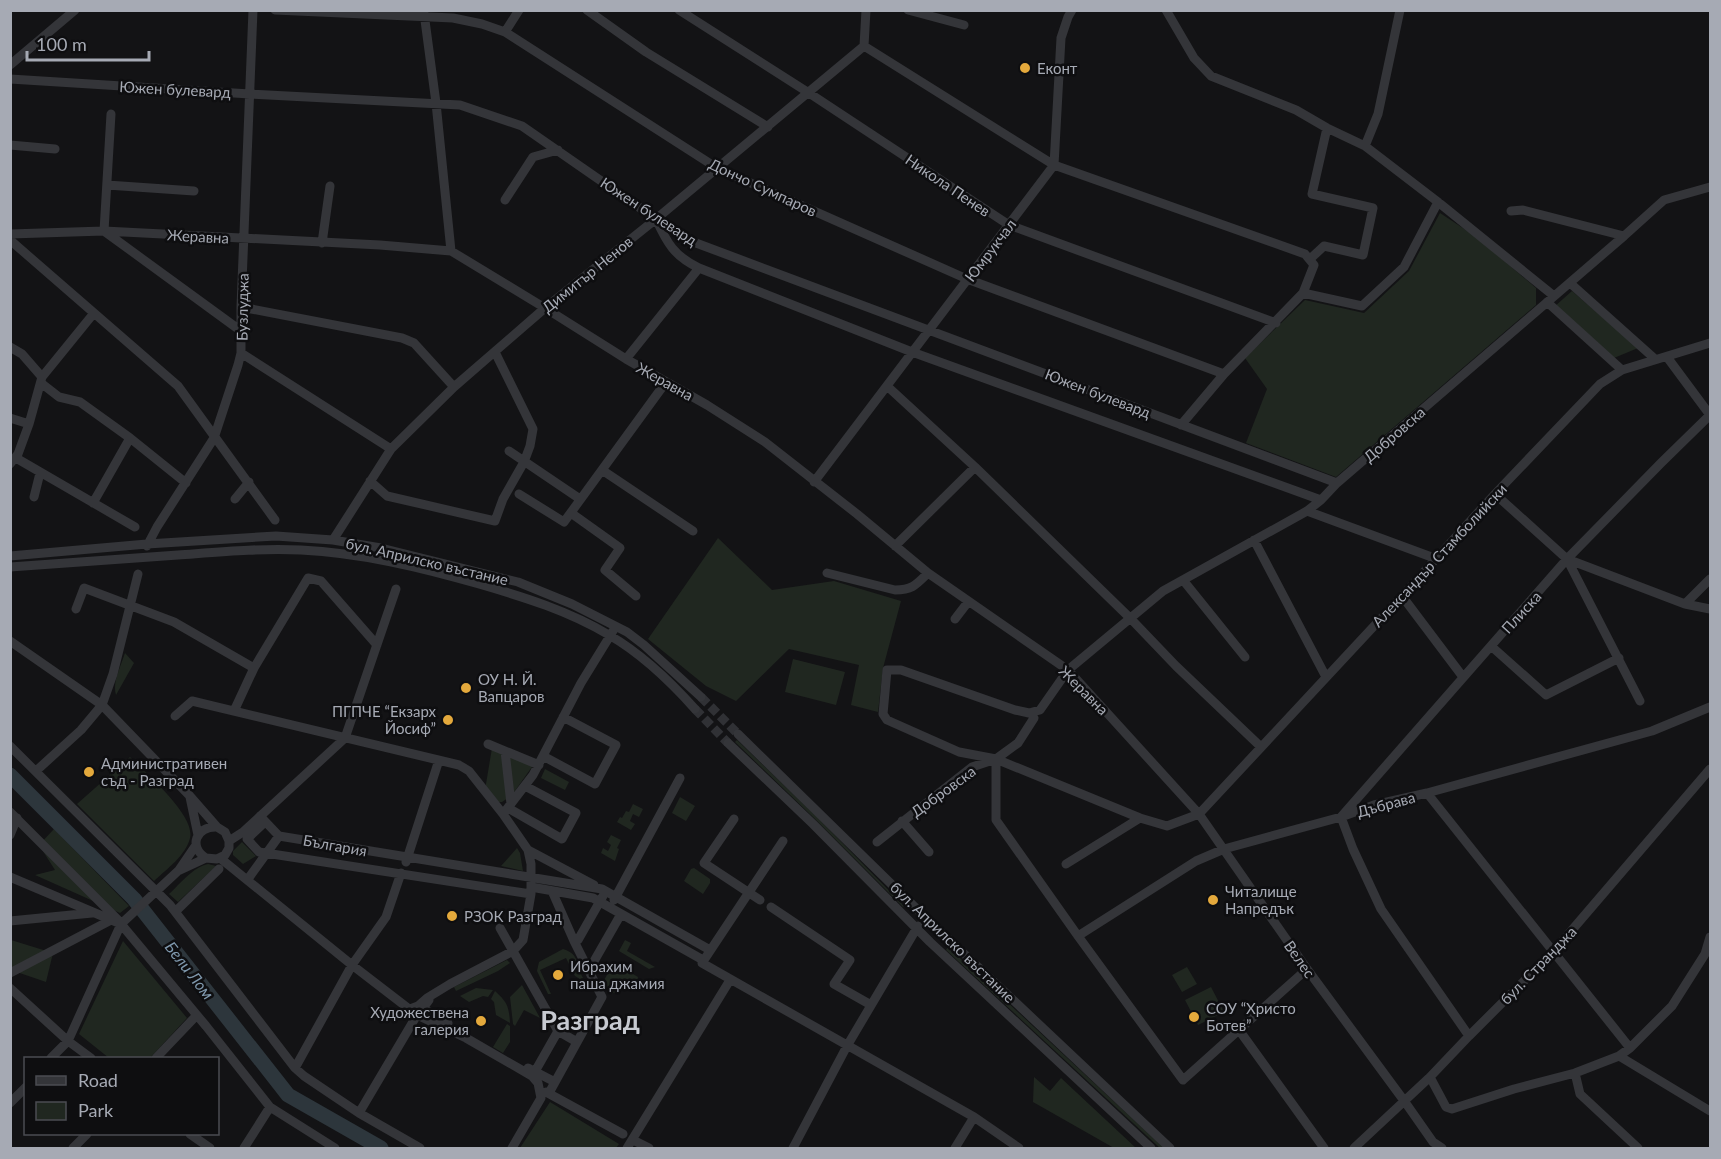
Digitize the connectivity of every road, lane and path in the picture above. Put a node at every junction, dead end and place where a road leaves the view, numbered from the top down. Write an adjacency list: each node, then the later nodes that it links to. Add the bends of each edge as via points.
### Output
1 (75, 10): 16 (street)
2 (253, 10): 19 (street, Бузлуджа)
3 (275, 10): 12 (street, Дончо Сумпаров)
4 (519, 10): 14 (street)
5 (587, 10): 22 (street, via 646,52)
6 (679, 10): 18 (street, Никола Пенев)
7 (867, 10): 15 (street)
8 (908, 10): 13 (street)
9 (1072, 10): 28 (street, via 1061,38)
10 (1166, 10): 23 (street, via 1194,58 1211,76 1296,110)
11 (1400, 10): 25 (street, via 1378,114)
12 (424, 14): 14 (street, Дончо Сумпаров); 20 (street)
13 (964, 25)
14 (505, 32): 29 (street, Дончо Сумпаров)
15 (864, 46): 18 (street, Димитър Ненов); 28 (street)
16 (10, 65)
17 (10, 79): 19 (street, Южен булевард)
18 (809, 93): 22 (street, Димитър Ненов); 38 (street, Никола Пенев)
19 (250, 94): 20 (street, Южен булевард); 42 (street, Бузлуджа)
20 (436, 103): 27 (street, Южен булевард, via 460,105 522,126); 46 (street)
21 (111, 114): 30 (street)
22 (768, 127): 29 (street, Димитър Ненов)
23 (1327, 128): 25 (street); 48 (street, via 1312,194 1373,208 1363,255 1323,246)
24 (10, 145): 26 (street)
25 (1365, 146): 35 (street)
26 (55, 149)
27 (558, 150): 34 (street, via 533,157); 37 (street, Южен булевард)
28 (1054, 165): 38 (street, Юмрукчал); 48 (street)
29 (717, 168): 37 (street, Димитър Ненов); 50 (street, Дончо Сумпаров)
30 (107, 185): 33 (street); 39 (street)
31 (330, 186): 44 (street)
32 (1710, 187): 41 (street, Добровска, via 1664,200)
33 (194, 191)
34 (505, 200)
35 (1438, 202): 52 (street, via 1404,267 1362,306); 53 (street)
36 (1511, 211): 41 (street, via 1523,210)
37 (656, 219): 49 (street, via 671,248); 55 (street, Димитър Ненов); 59 (street, Южен булевард, via 696,243)
38 (1008, 225): 50 (street, Юмрукчал); 57 (street, Никола Пенев)
39 (104, 231): 40 (street, Жеравна); 42 (street, Жеравна); 58 (street)
40 (10, 234)
41 (1624, 236): 51 (street, Добровска)
42 (244, 238): 44 (street, Жеравна); 54 (street, Бузлуджа)
43 (10, 240): 45 (street)
44 (322, 243): 46 (street, Жеравна)
45 (21, 251): 47 (street); 56 (street)
46 (451, 251): 55 (street, Жеравна)
47 (10, 252)
48 (1310, 259): 52 (street, via 1314,265)
49 (699, 268): 62 (street); 66 (street)
50 (968, 279): 59 (street, Юмрукчал); 69 (street, Дончо Сумпаров)
51 (1570, 283): 53 (street, Добровска); 67 (street)
52 (1303, 293): 57 (street)
53 (1550, 299): 68 (street); 91 (street, Добровска)
54 (241, 307): 58 (street, Бузлуджа); 73 (street, via 402,338 414,343)
55 (545, 308): 63 (street, Димитър Ненов); 66 (street, Жеравна)
56 (93, 313): 70 (street); 79 (street, via 178,386)
57 (1276, 323): 69 (street)
58 (241, 331): 64 (street, Бузлуджа)
59 (928, 332): 62 (street, Юмрукчал); 77 (street, Южен булевард)
60 (1710, 343): 65 (street, Александър Стамболийски)
61 (10, 347): 70 (street, via 22,354)
62 (915, 349): 72 (street); 97 (street)
63 (495, 352): 73 (street, Димитър Ненов); 83 (street, via 533,429)
64 (241, 353): 79 (street, Бузлуджа); 80 (street)
65 (1668, 357): 67 (street, Александър Стамболийски); 74 (street)
66 (626, 359): 71 (street, Жеравна)
67 (1654, 359): 68 (street, Александър Стамболийски)
68 (1622, 370): 93 (street, Александър Стамболийски, via 1600,384)
69 (1224, 374): 77 (street)
70 (42, 380): 76 (street); 78 (street, via 59,397 80,402)
71 (666, 382): 85 (street); 89 (street, Жеравна, via 765,442)
72 (887, 386): 84 (street); 89 (street)
73 (454, 387): 80 (street, Димитър Ненов)
74 (1710, 415): 111 (street, Плиска)
75 (10, 418): 76 (street)
76 (29, 424): 82 (street)
77 (1181, 425): 91 (street, Южен булевард)
78 (130, 438): 90 (street); 98 (street)
79 (214, 438): 88 (street); 90 (street, Бузлуджа)
80 (391, 449): 87 (street, Димитър Ненов)
81 (509, 451): 83 (street)
82 (13, 461): 86 (street)
83 (524, 462): 87 (street, via 495,521 387,496); 96 (street)
84 (975, 467): 107 (street); 127 (street)
85 (602, 470): 96 (street); 103 (street)
86 (40, 473): 94 (street); 98 (street)
87 (374, 475): 104 (street, Димитър Ненов)
88 (249, 482): 95 (street); 101 (street)
89 (814, 482): 107 (street, Жеравна)
90 (186, 483): 106 (street, Бузлуджа)
91 (1337, 483): 97 (street, Добровска)
92 (519, 494): 100 (street, via 564,522)
93 (1495, 494): 110 (street, Александър Стамболийски); 111 (street)
94 (34, 498)
95 (235, 499)
96 (580, 499): 100 (street)
97 (1321, 500): 99 (street, Добровска)
98 (93, 503): 102 (street)
99 (1307, 511): 105 (street, Добровска); 110 (street)
100 (571, 513): 119 (street, via 620,548 605,570)
101 (275, 520)
102 (135, 527)
103 (693, 531)
104 (333, 540): 106 (street, бул. Априлско въстание, via 276,536); 128 (street, бул. Априлско въстание, via 414,555 518,582)
105 (1254, 540): 117 (street, Добровска); 137 (street)
106 (147, 544): 108 (street, бул. Априлско въстание); 109 (street)
107 (895, 546): 114 (street, Жеравна)
108 (10, 556)
109 (144, 558): 112 (street, бул. Априлско въстание); 129 (street, бул. Априлско въстание, via 280,549 376,558 518,595 564,612)
110 (1437, 559): 120 (street, Александър Стамболийски)
111 (1568, 560): 123 (street); 132 (street, Плиска); 134 (street)
112 (10, 567)
113 (827, 573): 114 (street, via 895,590 917,585)
114 (928, 573): 121 (street, Жеравна)
115 (138, 574): 122 (street)
116 (1710, 579): 123 (street)
117 (1183, 580): 127 (street, Добровска, via 1163,591); 133 (street)
118 (396, 589): 131 (street)
119 (636, 596)
120 (1402, 596): 137 (street, Александър Стамболийски); 138 (street)
121 (968, 602): 126 (street); 136 (street, Жеравна)
122 (130, 604): 124 (street, via 84,588); 135 (street, via 174,622); 141 (street)
123 (1685, 604): 125 (street)
124 (76, 609)
125 (1710, 609)
126 (955, 619)
127 (1131, 619): 136 (street, Добровска); 153 (street)
128 (616, 626): 129 (street); 139 (street, бул. Априлско въстание, via 644,645)
129 (610, 636): 143 (street, бул. Априлско въстание, via 643,659); 147 (street)
130 (10, 641): 141 (street)
131 (377, 645): 135 (street, via 321,581 308,578); 149 (street)
132 (1491, 646): 134 (street, via 1546,695); 138 (street, Плиска)
133 (1245, 657)
134 (1619, 658): 140 (street)
135 (254, 668): 144 (street)
136 (1068, 670): 145 (street, Добровска); 167 (street, Жеравна)
137 (1326, 677): 153 (street, Александър Стамболийски)
138 (1463, 677): 162 (street, Плиска)
139 (701, 698)
140 (1640, 701)
141 (102, 705): 159 (street); 164 (street)
142 (1710, 707): 163 (street, Дъбрава, via 1652,731)
143 (695, 709)
144 (234, 711): 146 (street, via 192,701); 149 (street)
145 (1037, 714): 155 (street, Добровска, via 1018,743); 155 (street, via 1015,710 902,670 887,670 883,714 887,720 958,753)
146 (175, 716)
147 (563, 717): 157 (street); 157 (street, via 616,745 595,783)
148 (738, 734): 212 (street, бул. Априлско въстание)
149 (345, 738): 156 (street); 171 (street)
150 (729, 743): 217 (street, бул. Априлско въстание)
151 (488, 744): 154 (street)
152 (10, 746): 159 (street)
153 (1261, 747): 167 (street, Александър Стамболийски)
154 (505, 751): 157 (street); 166 (street)
155 (996, 759): 170 (street); 173 (street, Добровска, via 972,767); 218 (street, via 996,820)
156 (439, 760): 166 (street, via 469,771); 189 (street)
157 (541, 760): 161 (street)
158 (1710, 769): 222 (street, бул. Странджа)
159 (36, 771): 200 (street)
160 (680, 778): 204 (street)
161 (525, 786): 166 (street); 166 (street, via 576,813 562,839)
162 (1365, 787): 165 (street); 169 (street, Плиска)
163 (1427, 793): 165 (street, Дъбрава); 222 (street)
164 (189, 795): 174 (street); 176 (street)
165 (1374, 806): 169 (street, Дъбрава)
166 (508, 809): 184 (street)
167 (1199, 814): 170 (street, via 1167,826); 183 (street, Велес)
168 (14, 815): 175 (street); 215 (street)
169 (1341, 817): 183 (street, Дъбрава); 238 (street, via 1381,909)
170 (1140, 818): 190 (street)
171 (262, 819): 177 (street); 178 (street)
172 (734, 819): 203 (street, via 704,863)
173 (902, 821): 181 (street, Добровска); 185 (street)
174 (217, 827): 176 (street); 179 (street, via 225,831)
175 (10, 835)
176 (198, 835): 182 (street)
177 (244, 836): 179 (street); 186 (street, България, via 260,852)
178 (279, 836): 186 (street); 189 (street, България)
179 (230, 841): 188 (street)
180 (783, 841): 203 (street)
181 (877, 842)
182 (196, 845): 187 (street); 193 (street)
183 (1224, 849): 218 (street, Дъбрава, via 1196,861); 227 (street, Велес)
184 (528, 850): 192 (street); 196 (street)
185 (928, 852)
186 (267, 853): 194 (street, България); 197 (street)
187 (206, 858): 188 (street); 193 (street)
188 (220, 858): 197 (street)
189 (405, 859): 194 (street, via 406,870); 194 (street, via 394,858 390,863 391,869); 196 (street, България)
190 (1066, 864)
191 (219, 869): 209 (street)
192 (566, 870): 198 (street); 199 (street)
193 (178, 871): 200 (street)
194 (399, 874): 201 (street, България); 226 (street, via 386,917)
195 (10, 877): 210 (street)
196 (532, 877): 198 (street, България); 201 (street)
197 (248, 879): 226 (street)
198 (544, 879): 199 (street, България)
199 (604, 890): 204 (street, България); 206 (street)
200 (156, 891): 209 (street); 215 (street)
201 (531, 891): 202 (street, България); 223 (street, via 523,940)
202 (552, 891): 206 (street, България); 220 (street)
203 (748, 892): 205 (street); 221 (street)
204 (615, 897): 207 (street); 221 (street, България)
205 (760, 900)
206 (600, 902): 207 (street, България); 220 (street)
207 (610, 907): 211 (street, България)
208 (771, 907): 233 (street, via 850,960 834,984)
209 (176, 911): 247 (street)
210 (95, 913): 213 (street); 214 (street)
211 (621, 914): 225 (street, България); 228 (street)
212 (924, 916): 217 (street); 275 (street, бул. Априлско въстание)
213 (111, 920): 215 (street); 229 (street)
214 (10, 921)
215 (121, 924): 235 (street); 239 (street)
216 (500, 928): 223 (street)
217 (916, 929): 233 (street); 274 (street, бул. Априлско въстание)
218 (1078, 936): 236 (street, via 1183,1080)
219 (1710, 937): 224 (street)
220 (574, 941): 228 (street)
221 (710, 950): 225 (street)
222 (1554, 951): 238 (street, бул. Странджа); 242 (street)
223 (515, 955): 234 (street, via 450,984 427,998); 237 (street)
224 (1708, 956): 242 (street, via 1672,1006)
225 (703, 960): 230 (street, България, via 702,963)
226 (352, 965): 234 (street); 247 (street)
227 (1307, 969): 236 (street); 254 (street, Велес)
228 (588, 970): 240 (street, via 602,997)
229 (10, 973)
230 (730, 980): 241 (street); 263 (street)
231 (10, 988): 239 (street)
232 (436, 996): 249 (street, via 423,1008)
233 (871, 1005): 241 (street)
234 (414, 1012): 249 (street); 258 (street)
235 (197, 1015): 246 (street); 256 (street)
236 (1239, 1030): 276 (street)
237 (558, 1031): 240 (street); 249 (street)
238 (1468, 1036): 250 (street, бул. Странджа)
239 (68, 1041): 244 (street); 245 (street)
240 (578, 1042): 251 (street)
241 (847, 1046): 259 (street); 271 (street)
242 (1630, 1048): 243 (street)
243 (1618, 1056): 248 (street); 257 (street)
244 (53, 1057)
245 (88, 1057)
246 (158, 1057)
247 (295, 1068): 258 (street)
248 (1575, 1073): 250 (street, via 1452,1109 1446,1107); 279 (street, via 1580,1094)
249 (533, 1074): 251 (street); 253 (street)
250 (1430, 1077): 254 (street, бул. Странджа)
251 (555, 1082): 253 (street)
252 (24, 1089): 255 (street)
253 (543, 1091): 260 (street); 269 (street)
254 (1406, 1101): 277 (street, бул. Странджа); 278 (street, Велес)
255 (10, 1103)
256 (270, 1107): 266 (street); 267 (street)
257 (1710, 1111)
258 (359, 1113): 268 (street)
259 (974, 1117): 272 (street); 273 (street)
260 (623, 1134)
261 (86, 1135): 264 (street)
262 (191, 1135): 265 (street)
263 (630, 1144): 270 (street)
264 (73, 1149)
265 (210, 1149)
266 (244, 1149)
267 (335, 1149)
268 (420, 1149)
269 (512, 1149)
270 (650, 1149)
271 (793, 1149)
272 (955, 1149)
273 (1019, 1149)
274 (1151, 1149)
275 (1170, 1149)
276 (1324, 1149)
277 (1354, 1149)
278 (1442, 1149)
279 (1638, 1149)

